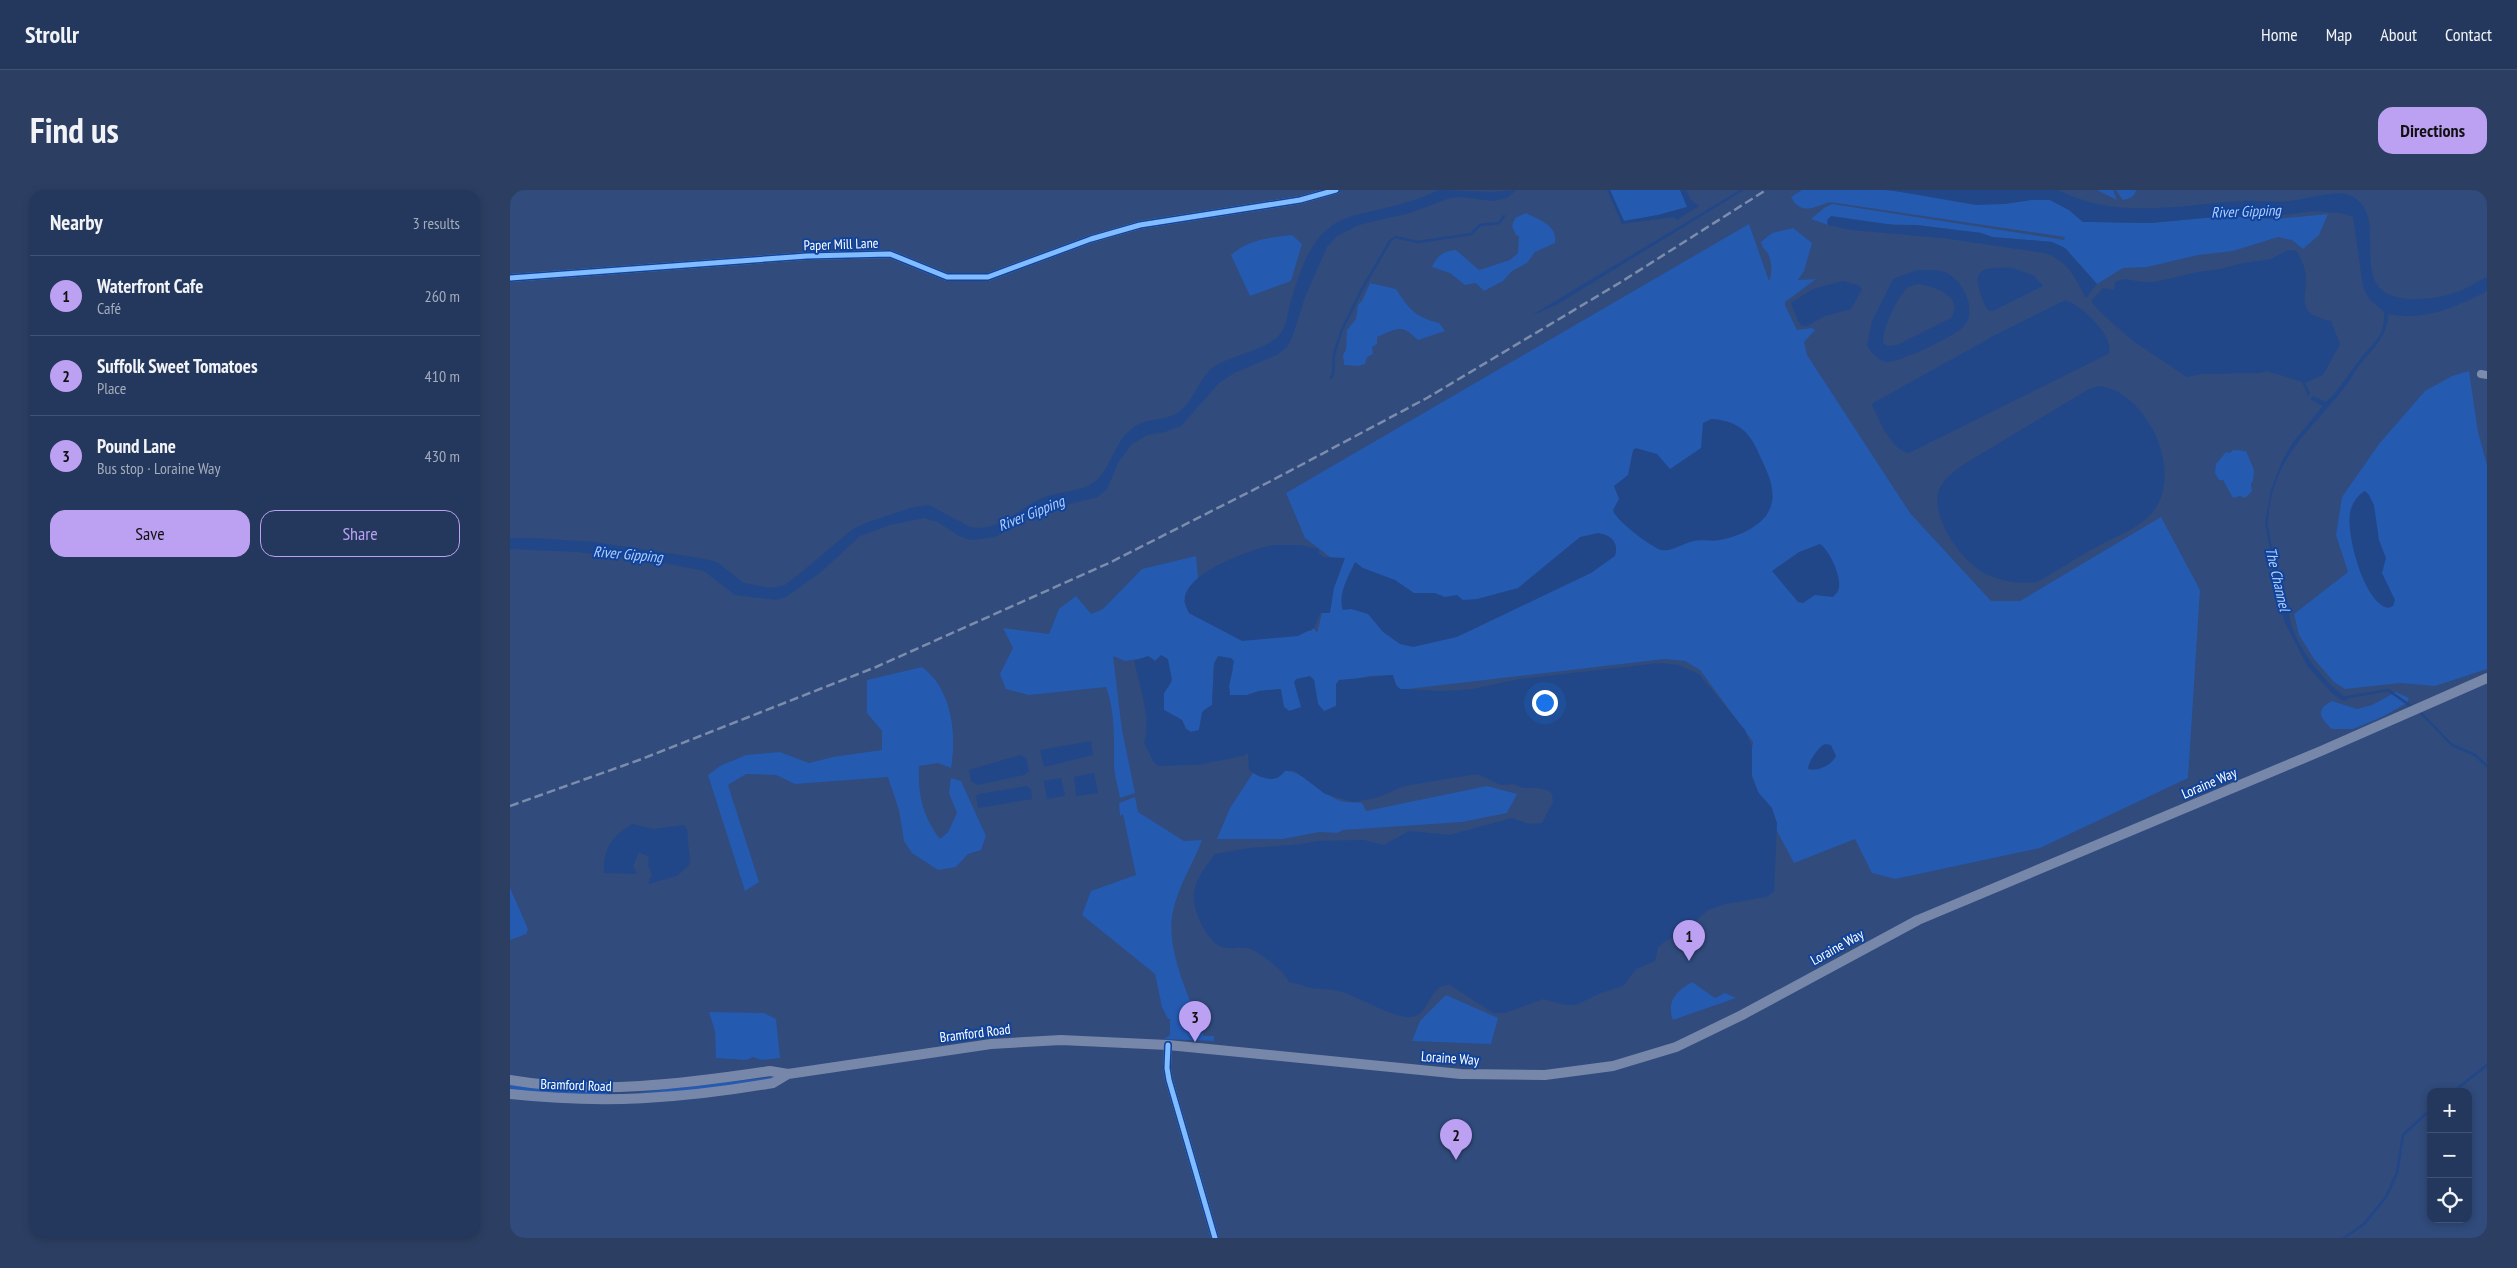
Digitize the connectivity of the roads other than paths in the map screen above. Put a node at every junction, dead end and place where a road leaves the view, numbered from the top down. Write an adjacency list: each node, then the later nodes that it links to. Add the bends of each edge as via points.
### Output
1 (1336, 190): 2 (street, Paper Mill Lane, via 1300,200 1140,225 1091,239 988,277 947,277 890,254 807,256)
2 (510, 278)
3 (2487, 678): 4 (main road, Loraine Way, via 1918,920 1676,1047 1613,1066 1544,1075 1460,1074)
4 (1168, 1045): 5 (main road, Bramford Road, via 1085,1040 1017,1041); 8 (street, via 1169,1080)
5 (788, 1074): 6 (main road, Bramford Road, via 770,1070 626,1088 573,1087); 7 (main road, Bramford Road, via 773,1083 658,1099 579,1100)
6 (510, 1080)
7 (510, 1094)
8 (1215, 1238)

